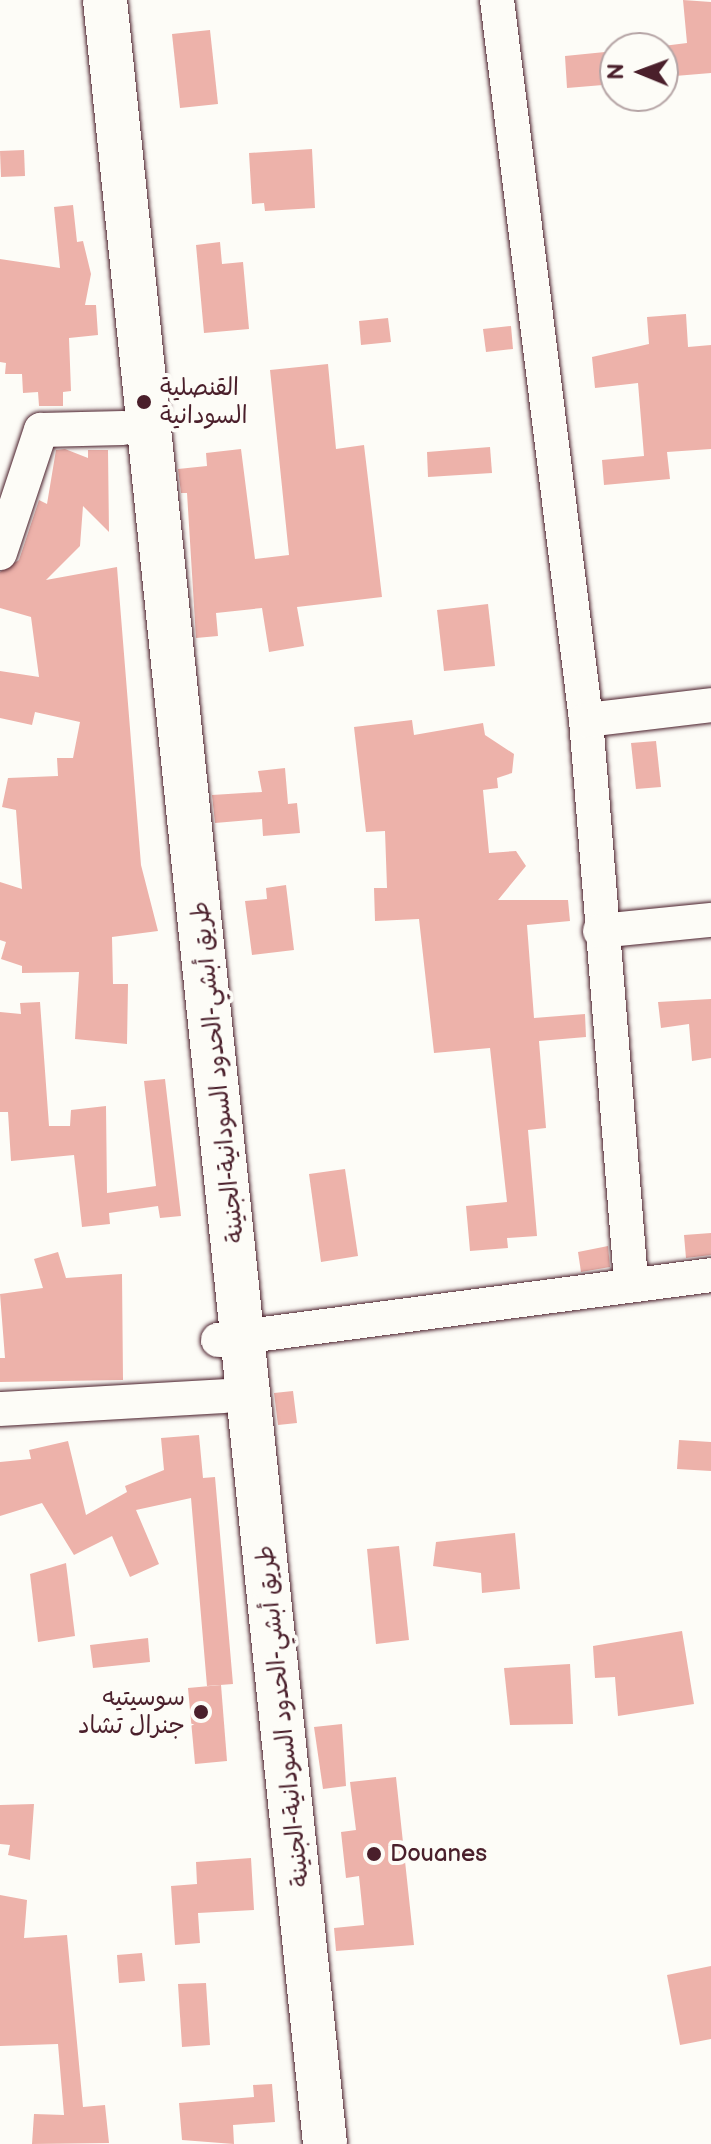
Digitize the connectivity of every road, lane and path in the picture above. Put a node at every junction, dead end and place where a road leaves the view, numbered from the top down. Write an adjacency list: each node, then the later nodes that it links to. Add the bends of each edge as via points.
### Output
1 (81, 0): 4 (highway)
2 (105, 0): 6 (highway, طريق أبشي-الحدود السودانية-الجنينة)
3 (497, 0): 8 (street)
4 (123, 428): 5 (street, via 41,430); 6 (highway)
5 (0, 553)
6 (166, 703): 13 (highway, طريق أبشي-الحدود السودانية-الجنينة)
7 (711, 705): 8 (street)
8 (586, 720): 10 (street)
9 (711, 920): 10 (street)
10 (600, 931): 12 (street)
11 (711, 1275): 12 (street)
12 (631, 1281): 13 (street)
13 (231, 1338): 14 (highway); 17 (highway, طريق أبشي-الحدود السودانية-الجنينة)
14 (224, 1396): 15 (street); 16 (highway)
15 (0, 1409)
16 (300, 2144)
17 (325, 2144)

